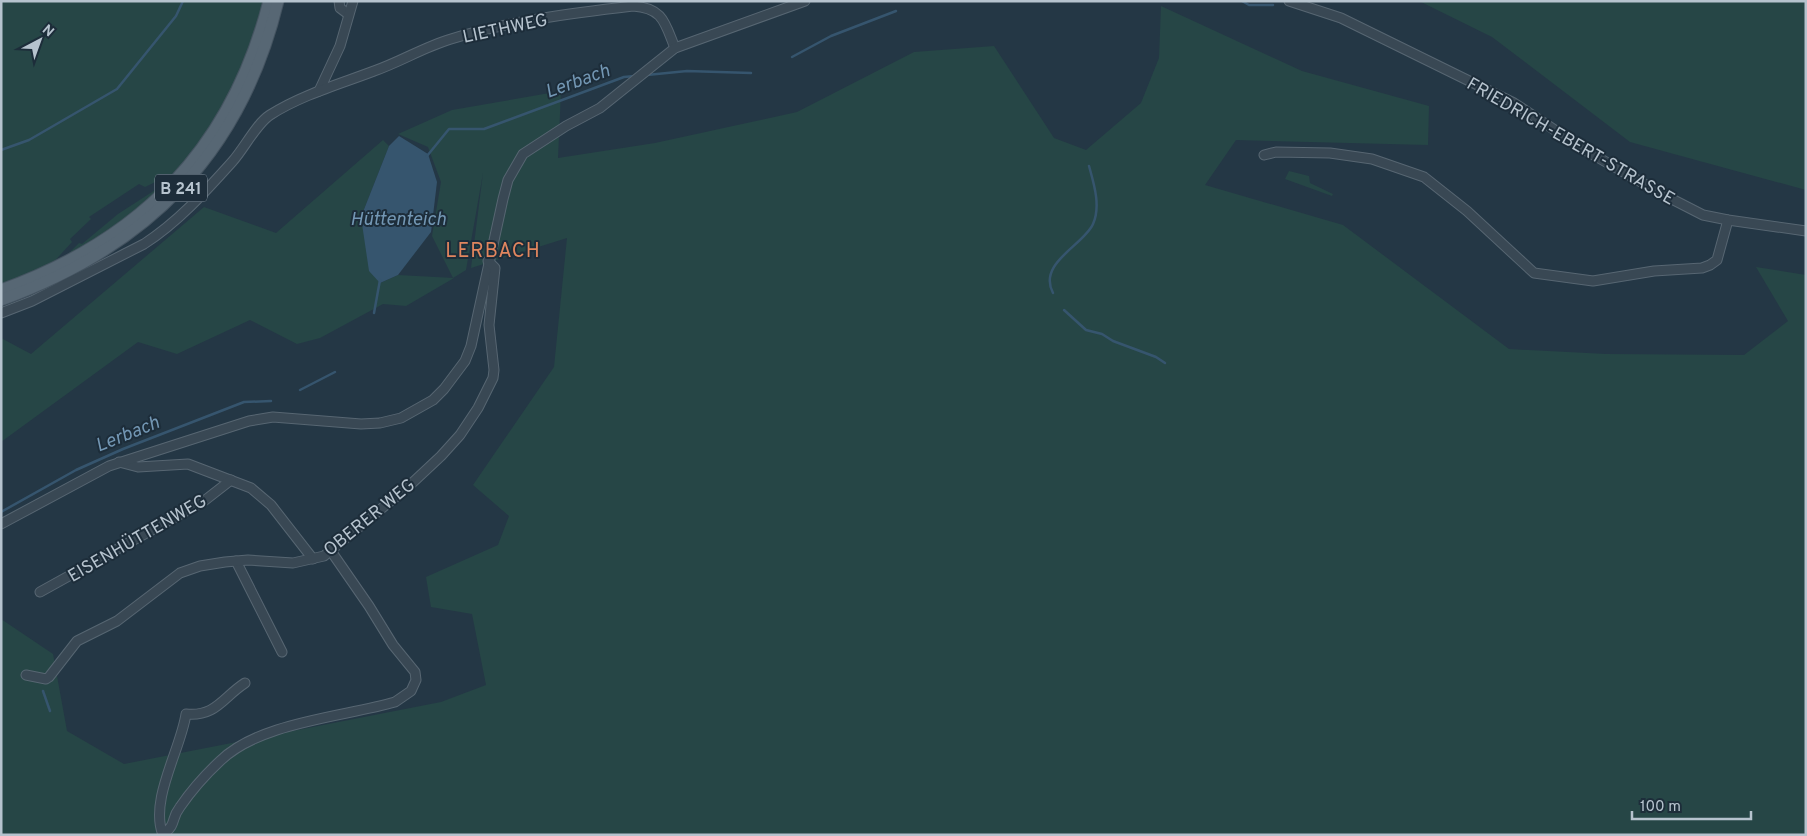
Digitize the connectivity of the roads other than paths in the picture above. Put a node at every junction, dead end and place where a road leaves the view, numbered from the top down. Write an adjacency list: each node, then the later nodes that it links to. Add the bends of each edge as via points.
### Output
1 (269, 1): 14 (main road, B 241, via 237,93 214,134 179,178 102,242 57,267)
2 (278, 1): 15 (main road, B 241, via 267,41 245,97 221,138 184,185 147,220 107,249 61,275)
3 (339, 1): 7 (street, via 340,8)
4 (354, 1): 7 (street)
5 (805, 1): 8 (street)
6 (1289, 1): 11 (street, FRIEDRICH-EBERT-STRASSE, via 1341,18 1514,103 1662,194 1703,214)
7 (348, 14): 9 (street, via 340,46)
8 (676, 48): 9 (street, LIETHWEG, via 666,22 642,6 626,6 510,25 451,39); 13 (street, via 600,108 523,154 508,180)
9 (319, 91): 16 (street, LIETHWEG, via 268,116 233,162 180,218 161,233 32,301)
10 (1264, 155): 11 (street, via 1276,152 1330,153 1372,159 1424,177 1467,211 1534,273 1593,281 1710,266 1717,260)
11 (1728, 220): 12 (street, FRIEDRICH-EBERT-STRASSE)
12 (1806, 231)
13 (488, 262): 17 (street, via 465,361 444,390 418,410 394,419 361,424 273,417 249,420); 21 (street, OBERER WEG, via 495,268 488,325 494,374 478,408 448,450 410,485 331,552)
14 (1, 290)
15 (1, 300)
16 (1, 313)
17 (119, 462): 18 (street, via 138,467 184,464); 19 (street)
18 (231, 480): 21 (street, via 251,488 269,502); 23 (street, EISENHÜTTENWEG, via 204,501)
19 (1, 524)
20 (333, 554): 26 (street, via 393,646 414,670 416,680 411,691 395,702 281,730 238,748 207,774 178,809 174,825 163,835 159,815 163,793 186,714 197,715 215,709)
21 (313, 559): 22 (street, OBERER WEG, via 293,563)
22 (236, 561): 24 (street); 25 (street, OBERER WEG, via 180,572 117,621 77,641 49,677)
23 (40, 592)
24 (282, 652)
25 (26, 675)
26 (245, 683)

